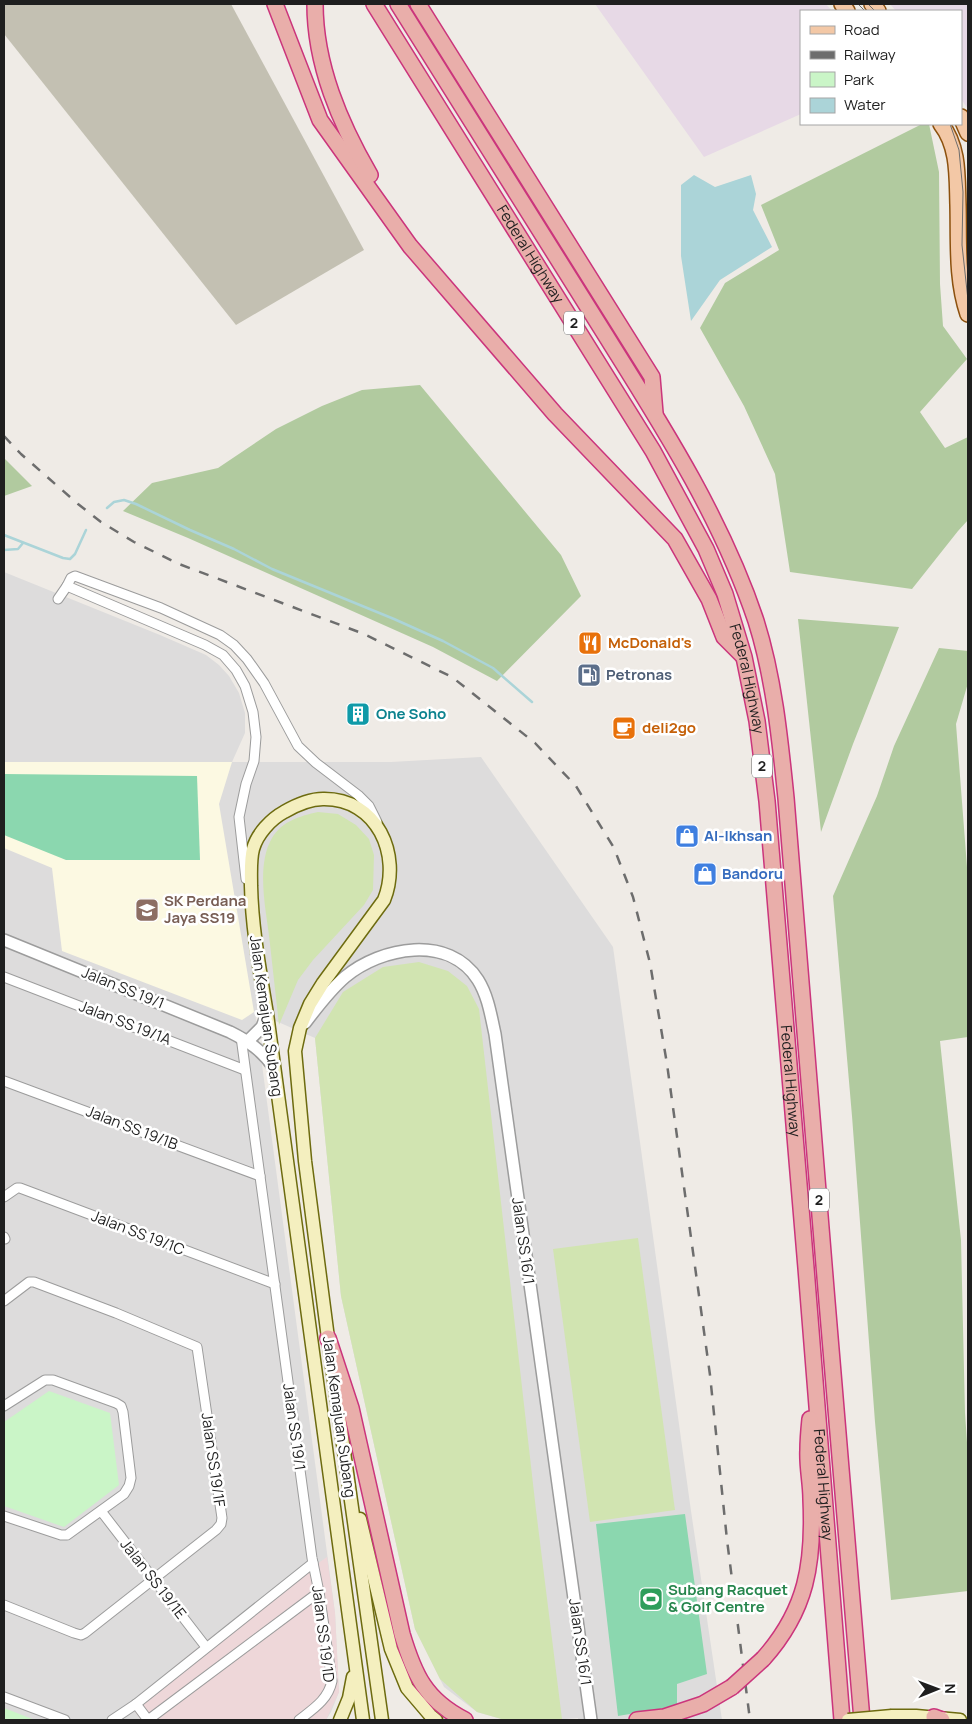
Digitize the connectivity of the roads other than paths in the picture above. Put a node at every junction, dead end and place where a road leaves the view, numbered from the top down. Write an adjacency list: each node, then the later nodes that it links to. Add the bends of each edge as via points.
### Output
1 (268, 4): 10 (street, via 315,120 327,140)
2 (274, 4): 10 (highway, via 320,120)
3 (315, 4): 11 (highway, via 318,44 335,102 351,142)
4 (374, 4): 18 (highway, Federal Highway / 2, via 658,459 706,549 725,594)
5 (398, 4): 13 (highway, Federal Highway / 2)
6 (418, 4): 13 (highway, via 652,377)
7 (962, 119): 9 (main road)
8 (942, 125): 12 (main road, via 951,141 957,162 960,277)
9 (968, 133)
10 (340, 147): 11 (highway)
11 (410, 246): 18 (highway, via 555,414 675,539 709,598 724,637)
12 (968, 314)
13 (655, 415): 61 (highway, Federal Highway / 2, via 721,536 744,590 756,622 775,710 793,875)
14 (67, 586): 15 (street); 16 (street, via 71,578 79,576); 17 (street)
15 (58, 599)
16 (161, 608): 17 (street); 19 (street, via 220,635 234,645 264,683 298,746 369,806)
17 (155, 623): 20 (street, via 223,655 246,686 256,737 254,761 239,817)
18 (744, 657): 34 (highway, Federal Highway / 2, via 757,721 767,801)
19 (381, 833): 20 (main road, Jalan Kemajuan Subang, via 373,821 356,807 333,800 313,800 280,814 267,826 254,848); 24 (main road, Jalan Kemajuan Subang, via 390,859 386,894 323,983)
20 (252, 919): 23 (main road, Jalan Kemajuan Subang)
21 (4, 940): 25 (street, Jalan SS 19/1)
22 (4, 976): 27 (street, Jalan SS 19/1A)
23 (267, 1014): 25 (street, via 262,1027); 26 (main road, Jalan Kemajuan Subang)
24 (300, 1028): 33 (main road, Jalan Kemajuan Subang, via 295,1051 297,1084); 57 (street, Jalan SS 16/1, via 346,977 362,965 399,952 433,950 448,955 464,964 477,979 488,1001)
25 (244, 1039): 26 (street, Jalan SS 19/1, via 269,1059); 27 (street, Jalan SS 19/1)
26 (274, 1068): 44 (main road, Jalan Kemajuan Subang)
27 (245, 1070): 29 (street, Jalan SS 19/1)
28 (4, 1081): 29 (street, Jalan SS 19/1B)
29 (260, 1176): 31 (street, Jalan SS 19/1)
30 (4, 1196): 31 (street, Jalan SS 19/1C, via 20,1188)
31 (275, 1284): 39 (street, Jalan SS 19/1)
32 (4, 1301): 40 (street, Jalan SS 19/1F, via 29,1282 34,1282 197,1347 221,1524)
33 (328, 1338): 36 (main road, Jalan Kemajuan Subang); 56 (highway, via 350,1408 411,1663 428,1693)
34 (814, 1373): 58 (highway, bridge, via 808,1452 812,1541 808,1575 790,1623 763,1659 732,1687 703,1704 664,1717); 59 (highway, Federal Highway / 2)
35 (6, 1401): 37 (street, via 45,1380 53,1380 121,1406 131,1478 124,1494)
36 (340, 1434): 54 (main road, Jalan Kemajuan Subang); 55 (main road, via 390,1649 407,1688)
37 (101, 1511): 38 (street, via 67,1535); 40 (street, Jalan SS 19/1E)
38 (4, 1516)
39 (313, 1563): 41 (street, Jalan SS 19/1D); 43 (street)
40 (153, 1580): 42 (street, Jalan SS 19/1F, via 81,1634); 43 (street, Jalan SS 19/1E)
41 (319, 1592): 50 (street); 51 (street, Jalan SS 19/1D, via 332,1681 326,1699)
42 (4, 1605)
43 (206, 1647): 46 (street)
44 (355, 1662): 52 (main road, via 349,1698); 53 (main road, Jalan Kemajuan Subang)
45 (4, 1697): 48 (street)
46 (136, 1704): 49 (street); 50 (street)
47 (938, 1719): 60 (main road, bridge, via 892,1716); 62 (main road)
48 (66, 1720)
49 (112, 1720)
50 (148, 1720)
51 (299, 1720)
52 (340, 1720)
53 (363, 1720)
54 (382, 1720)
55 (436, 1720)
56 (465, 1720)
57 (592, 1720)
58 (637, 1720)
59 (842, 1720)
60 (848, 1720)
61 (862, 1720)
62 (960, 1720)

